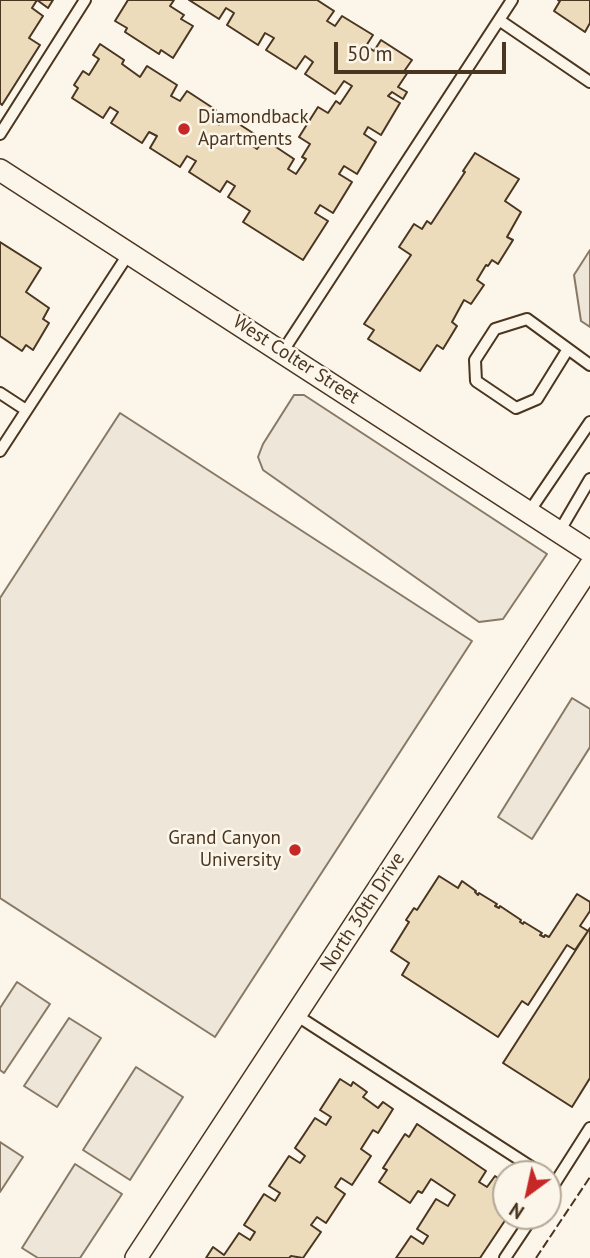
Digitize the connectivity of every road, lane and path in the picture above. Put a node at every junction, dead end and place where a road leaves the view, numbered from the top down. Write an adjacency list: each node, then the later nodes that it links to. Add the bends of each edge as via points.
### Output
1 (85, 0): 5 (lane)
2 (512, 0): 3 (lane)
3 (499, 20): 4 (lane); 9 (lane)
4 (590, 82)
5 (0, 134)
6 (0, 170): 7 (street, West Colter Street)
7 (129, 253): 9 (street, West Colter Street); 12 (lane)
8 (568, 349): 8 (lane, via 527,319 495,329 475,360 476,381 516,408 537,399); 10 (lane)
9 (283, 351): 16 (street, West Colter Street)
10 (590, 365)
11 (0, 393): 12 (lane)
12 (26, 410): 14 (lane)
13 (590, 422): 16 (lane)
14 (0, 451)
15 (590, 479): 17 (lane)
16 (529, 512): 17 (street, West Colter Street)
17 (559, 532): 18 (street, West Colter Street)
18 (590, 552)
19 (590, 566): 20 (street, North 30th Drive)
20 (296, 1015): 22 (lane); 25 (street, North 30th Drive)
21 (590, 1128): 23 (lane)
22 (520, 1160)
23 (562, 1166)
24 (524, 1230): 26 (lane)
25 (136, 1258)
26 (505, 1258)

